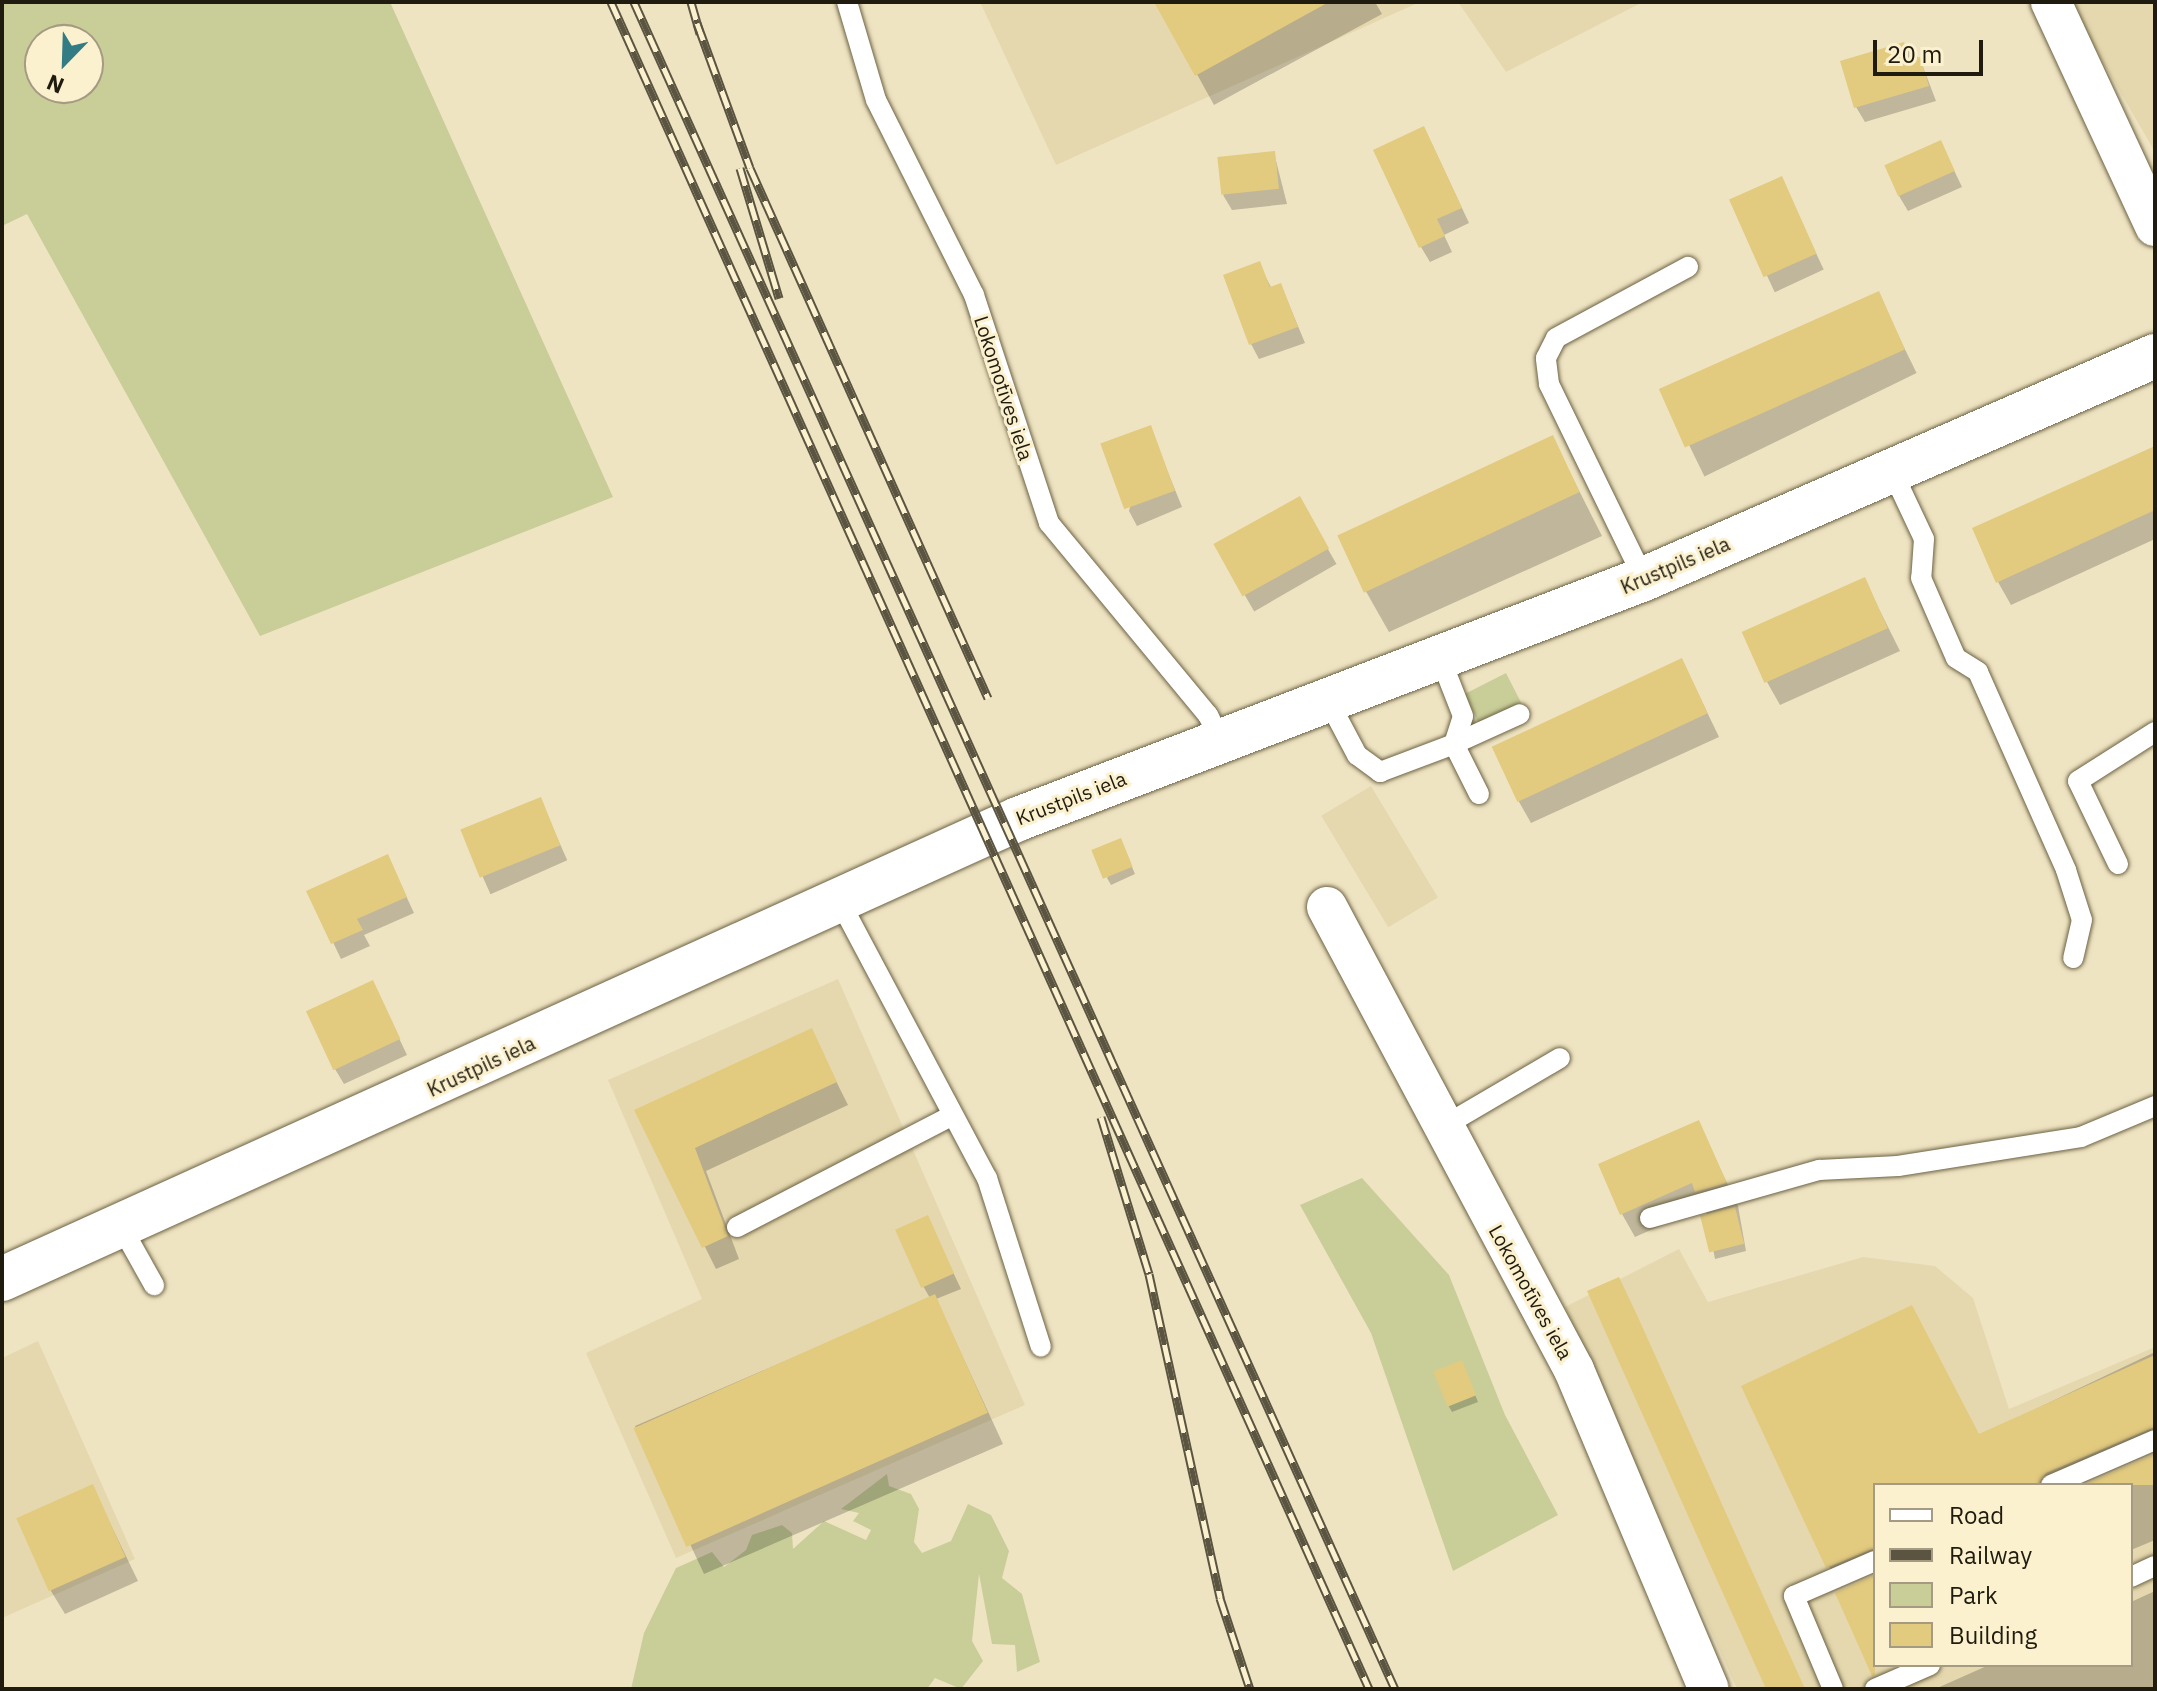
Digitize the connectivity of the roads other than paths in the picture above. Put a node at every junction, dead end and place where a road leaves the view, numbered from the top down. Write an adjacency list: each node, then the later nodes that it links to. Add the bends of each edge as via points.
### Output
1 (847, 2): 12 (lane, Lokomotīves iela, via 876,100 974,295 1049,523 1188,691)
2 (2051, 2): 3 (street)
3 (2155, 226)
4 (1688, 267): 7 (lane, via 1556,338 1546,358 1549,384)
5 (2155, 356): 6 (street, Krustpils iela)
6 (1892, 471): 7 (street, Krustpils iela); 18 (lane, via 1924,539 1921,578 1956,658 1978,672 2066,870 2082,920)
7 (1644, 579): 8 (street, Krustpils iela)
8 (1441, 660): 9 (street, Krustpils iela); 13 (lane, via 1463,716)
9 (1330, 704): 12 (street, Krustpils iela); 13 (lane, via 1357,755 1380,772)
10 (1520, 714): 13 (lane)
11 (2155, 732): 15 (lane, via 2078,781)
12 (1220, 740): 16 (street, Krustpils iela, via 1010,822)
13 (1454, 744): 14 (lane)
14 (1479, 794)
15 (2118, 864)
16 (839, 900): 21 (lane); 24 (street, Krustpils iela)
17 (1327, 907): 22 (street, Lokomotīves iela)
18 (2073, 958)
19 (1560, 1058): 22 (lane)
20 (2155, 1106): 23 (lane, via 2081,1137 1898,1166 1819,1170)
21 (951, 1116): 25 (lane); 28 (lane, via 987,1178)
22 (1439, 1129): 35 (street, Lokomotīves iela, via 1574,1370)
23 (1650, 1218)
24 (121, 1226): 26 (street, Krustpils iela); 27 (lane)
25 (737, 1227)
26 (2, 1279)
27 (154, 1285)
28 (1041, 1347)
29 (2155, 1440): 30 (lane)
30 (2056, 1483)
31 (1873, 1562): 36 (lane, via 1794,1596)
32 (2155, 1566): 33 (lane)
33 (2133, 1576)
34 (1925, 1667): 37 (lane)
35 (1709, 1689)
36 (1833, 1689)
37 (1875, 1689)

